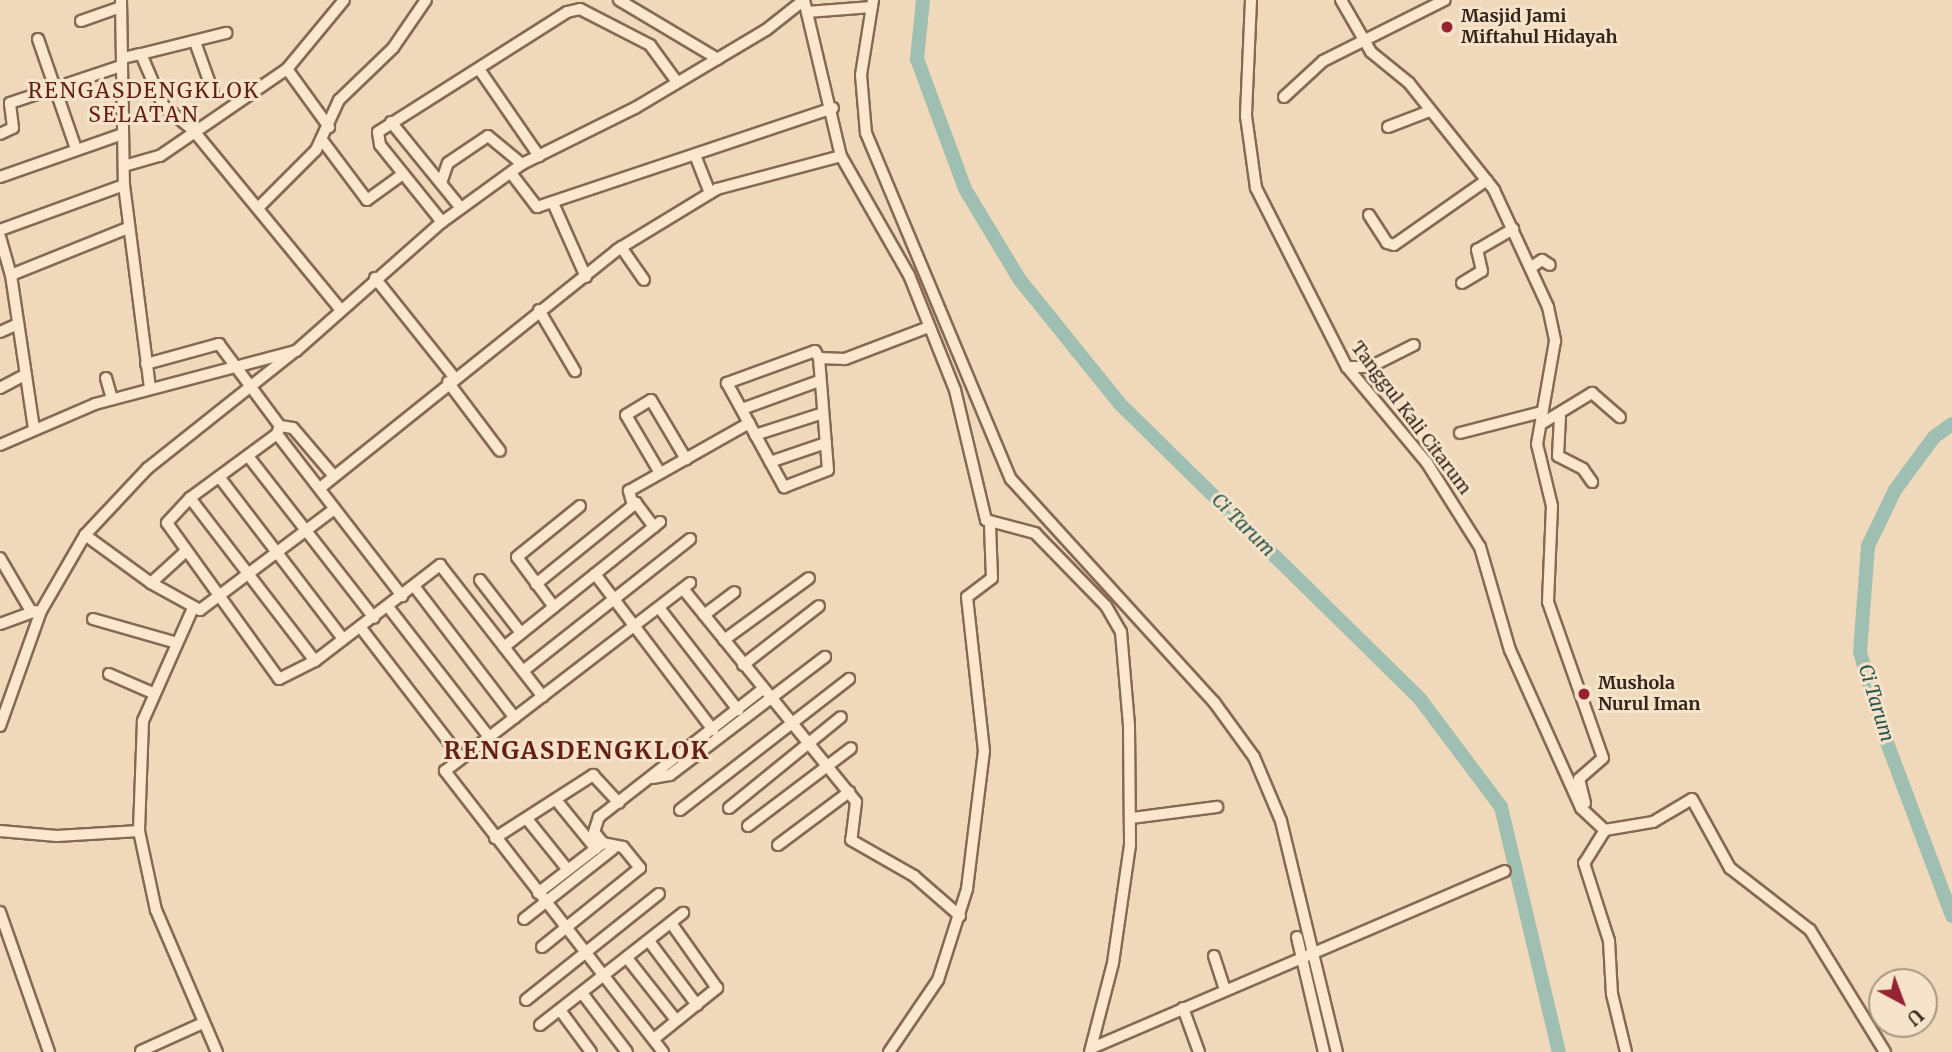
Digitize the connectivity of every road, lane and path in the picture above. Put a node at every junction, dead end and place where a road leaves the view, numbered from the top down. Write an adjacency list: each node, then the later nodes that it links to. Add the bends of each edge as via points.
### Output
1 (344, 0): 19 (street)
2 (426, 0): 28 (street, via 393,48 339,100)
3 (619, 0): 17 (street)
4 (804, 0): 10 (street); 17 (street)
5 (1251, 0): 74 (street, Tanggul Kali Citarum, via 1246,117 1252,172)
6 (1341, 0): 15 (street)
7 (1445, 0): 15 (street, via 1389,24)
8 (872, 3): 10 (street); 197 (street, via 861,75 866,133 959,343 1011,479 1214,702 1248,748 1281,821)
9 (121, 4): 11 (street); 18 (street)
10 (807, 12): 25 (street)
11 (81, 21)
12 (226, 33): 14 (street)
13 (37, 39): 22 (street)
14 (195, 42): 16 (street); 23 (street)
15 (1364, 42): 24 (street, via 1323,61); 26 (street, via 1381,64 1409,83)
16 (141, 54): 18 (street); 30 (street, via 163,105)
17 (718, 59): 21 (street)
18 (122, 62): 22 (street); 32 (street)
19 (287, 68): 28 (street); 30 (street)
20 (479, 69): 21 (street, via 577,8 653,47); 27 (street); 36 (street)
21 (677, 82): 36 (street)
22 (55, 87): 31 (street, via 10,104 14,126); 34 (street)
23 (213, 92)
24 (1284, 97)
25 (832, 108): 35 (street); 37 (street)
26 (1430, 111): 29 (street); 43 (street)
27 (391, 122): 41 (street, via 377,139); 44 (street)
28 (329, 127): 33 (street)
29 (1388, 127)
30 (193, 130): 39 (street, via 154,159); 48 (street)
31 (0, 134)
32 (123, 134): 34 (street); 39 (street)
33 (321, 140): 41 (street, via 367,201); 48 (street)
34 (76, 149): 42 (street)
35 (695, 155): 46 (street); 47 (street)
36 (539, 156): 38 (street)
37 (841, 156): 46 (street); 67 (street, via 909,275)
38 (522, 164): 40 (street); 44 (street, via 488,136 448,163)
39 (124, 166): 45 (street)
40 (511, 173): 47 (street, via 534,207); 49 (street)
41 (403, 174): 51 (street)
42 (0, 177)
43 (1487, 180): 50 (street, via 1394,245 1387,243); 53 (street)
44 (441, 183): 49 (street)
45 (124, 185): 52 (street); 54 (street)
46 (710, 193): 56 (street)
47 (553, 203): 60 (street)
48 (258, 208): 64 (street)
49 (461, 208): 51 (street)
50 (1369, 215)
51 (442, 222): 61 (street)
52 (128, 228): 59 (street); 72 (street)
53 (1513, 229): 58 (street); 63 (street, via 1477,250 1482,271)
54 (0, 230)
55 (0, 237): 59 (street)
56 (621, 247): 60 (street); 62 (street)
57 (1550, 265): 58 (street, via 1542,260)
58 (1533, 266): 88 (street, via 1555,330)
59 (7, 271): 66 (street)
60 (586, 277): 65 (street)
61 (375, 278): 64 (street); 78 (street)
62 (644, 280)
63 (1462, 283)
64 (341, 310): 70 (street)
65 (539, 310): 75 (street); 78 (street)
66 (18, 324): 68 (street); 76 (street)
67 (929, 327): 71 (street, via 845,359); 109 (street, via 961,408)
68 (0, 332)
69 (1414, 345): 74 (street, via 1374,366)
70 (296, 351): 73 (street); 82 (street)
71 (819, 358): 79 (street); 84 (street, via 814,351 727,383)
72 (146, 364): 73 (street, via 215,342); 80 (street)
73 (233, 366): 80 (street); 82 (street)
74 (1347, 367): 174 (street, Tanggul Kali Citarum, via 1427,463 1480,547 1510,650)
75 (575, 371)
76 (23, 376): 81 (street); 90 (street)
77 (106, 377): 83 (street)
78 (451, 380): 96 (street); 101 (street)
79 (819, 381): 84 (street); 85 (street)
80 (150, 387): 83 (street)
81 (0, 388)
82 (250, 389): 91 (street); 111 (street, via 148,468)
83 (112, 399): 90 (street)
84 (742, 409): 89 (street)
85 (823, 414): 93 (street); 94 (street)
86 (1560, 417): 87 (street, via 1592,393); 88 (street); 103 (street, via 1558,456 1583,469)
87 (1620, 417)
88 (1541, 418): 92 (street); 174 (street, via 1537,443 1552,515 1548,602 1603,758 1579,779)
89 (749, 423): 93 (street); 98 (street)
90 (34, 429): 95 (street)
91 (279, 430): 97 (street); 101 (street, via 293,428); 104 (street)
92 (1460, 433)
93 (755, 435): 99 (street)
94 (826, 443): 99 (street); 99 (street, via 828,470 784,487)
95 (0, 445)
96 (500, 450)
97 (248, 456): 102 (street); 110 (street)
98 (686, 459): 100 (street); 100 (street, via 651,400 626,415)
99 (770, 462)
100 (660, 473): 106 (street, via 629,491)
101 (334, 476): 104 (street)
102 (220, 478): 105 (street); 113 (street)
103 (1592, 482)
104 (320, 488): 108 (street)
105 (190, 498): 114 (street, via 167,523); 117 (street)
106 (633, 505): 116 (street, via 657,524); 121 (street)
107 (580, 506): 121 (street, via 517,557)
108 (333, 510): 110 (street); 125 (street)
109 (990, 526): 172 (street, via 1032,531 1119,624); 189 (street, via 992,578 967,594 984,751)
110 (308, 530): 113 (street); 134 (street)
111 (85, 535): 120 (street); 132 (street)
112 (690, 539): 126 (street)
113 (278, 550): 117 (street); 140 (street)
114 (185, 552): 120 (street); 124 (street)
115 (0, 558): 132 (street)
116 (595, 574): 126 (street); 128 (street)
117 (248, 575): 124 (street); 145 (street)
118 (808, 578): 141 (street)
119 (480, 580): 139 (street)
120 (151, 583): 129 (street)
121 (536, 584): 128 (street)
122 (414, 586): 125 (street); 143 (street, via 440,565); 156 (street)
123 (734, 592): 133 (street)
124 (217, 596): 129 (street, via 209,607); 145 (street, via 279,679)
125 (402, 596): 130 (street)
126 (614, 600): 138 (street); 147 (street)
127 (819, 606): 146 (street)
128 (554, 607): 139 (street)
129 (193, 608): 142 (street)
130 (389, 608): 134 (street); 160 (street)
131 (660, 609): 133 (street, via 687,587); 138 (street); 154 (street)
132 (36, 611): 136 (street); 158 (street)
133 (704, 615): 141 (street)
134 (374, 618): 137 (street)
135 (93, 619): 142 (street)
136 (0, 624)
137 (361, 628): 140 (street); 163 (street)
138 (634, 628): 152 (street); 159 (street)
139 (520, 633): 143 (street)
140 (343, 639): 145 (street)
141 (724, 640): 146 (street)
142 (177, 643): 151 (street)
143 (504, 647): 147 (street)
144 (825, 657): 153 (street)
145 (315, 661)
146 (743, 665): 150 (street)
147 (523, 671): 152 (street)
148 (109, 674): 151 (street)
149 (849, 679): 157 (street)
150 (763, 689): 153 (street); 154 (street)
151 (153, 693): 178 (street, via 144,721)
152 (543, 696): 156 (street)
153 (772, 698): 157 (street); 165 (street, via 670,775)
154 (738, 710): 159 (street)
155 (841, 717): 161 (street)
156 (515, 718): 160 (street)
157 (793, 722): 161 (street); 171 (street)
158 (0, 725)
159 (713, 730): 165 (street)
160 (490, 738): 163 (street)
161 (810, 743): 164 (street); 170 (street)
162 (851, 748): 164 (street)
163 (461, 758): 179 (street, via 444,771)
164 (831, 767): 166 (street); 175 (street)
165 (652, 778): 168 (street)
166 (849, 792): 180 (street); 189 (street, via 859,810 853,841 914,876)
167 (556, 800): 168 (street, via 593,775); 173 (street); 181 (street)
168 (619, 803): 181 (street, via 594,824)
169 (1217, 807): 172 (street)
170 (729, 808)
171 (680, 810)
172 (1132, 818): 213 (street, via 1112,963)
173 (527, 819): 179 (street); 182 (street)
174 (1590, 819): 176 (street, Tanggul Kali Citarum)
175 (748, 826)
176 (1605, 830): 224 (street, via 1584,863 1609,941 1612,994); 225 (street, via 1653,822 1692,799 1730,868 1810,930)
177 (0, 831): 178 (street, via 57,836)
178 (139, 831): 210 (street, via 156,910)
179 (495, 838): 184 (street)
180 (778, 845)
181 (604, 847): 182 (street); 186 (street); 192 (street, via 624,847 638,864 638,873)
182 (568, 870): 184 (street)
183 (1505, 871): 197 (street)
184 (538, 892): 186 (street)
185 (659, 894): 198 (street)
186 (546, 902): 190 (street); 192 (street)
187 (0, 912): 196 (street)
188 (683, 914): 191 (street)
189 (960, 916): 220 (street, via 938,980)
190 (524, 919)
191 (671, 923): 194 (street); 206 (street, via 717,983)
192 (565, 930): 195 (street); 198 (street)
193 (1297, 937): 201 (street)
194 (649, 941): 200 (street); 206 (street)
195 (542, 947)
196 (6, 950): 216 (street)
197 (1314, 953): 201 (street); 223 (street)
198 (585, 954): 202 (street); 205 (street)
199 (1214, 956): 203 (street)
200 (627, 958): 202 (street); 209 (street)
201 (1303, 958): 203 (street); 222 (street)
202 (603, 978): 204 (street); 212 (street)
203 (1225, 989): 207 (street)
204 (582, 993): 208 (street); 215 (street)
205 (526, 1000)
206 (697, 1005): 209 (street)
207 (1183, 1008): 213 (street); 221 (street)
208 (560, 1010): 211 (street); 218 (street)
209 (676, 1020): 212 (street)
210 (203, 1023): 214 (street); 217 (street)
211 (540, 1025)
212 (655, 1038): 219 (street)
213 (1091, 1050)
214 (141, 1051)
215 (624, 1051)
216 (49, 1052)
217 (217, 1052)
218 (591, 1052)
219 (663, 1052)
220 (889, 1052)
221 (1199, 1052)
222 (1324, 1052)
223 (1337, 1052)
224 (1626, 1052)
225 (1885, 1052)

